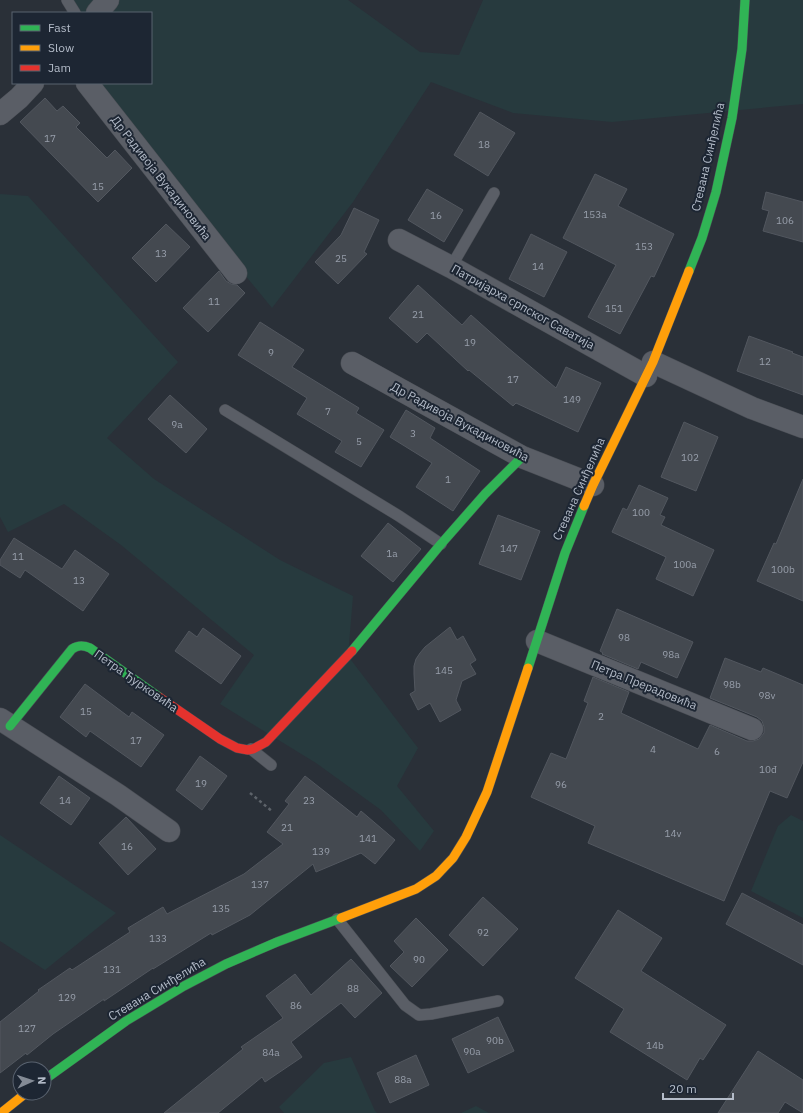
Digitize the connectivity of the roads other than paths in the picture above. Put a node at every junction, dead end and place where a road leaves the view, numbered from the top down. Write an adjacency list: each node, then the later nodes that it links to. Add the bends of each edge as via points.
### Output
1 (67, 0): 4 (lane)
2 (108, 0): 5 (street)
3 (745, 0): 14 (street, Стевана Синђелића, via 742,49 732,118 716,192 702,238)
4 (75, 12)
5 (98, 12)
6 (32, 84): 8 (street)
7 (88, 84): 12 (street, Др Радивоја Вукадиновића)
8 (0, 114)
9 (494, 193): 11 (lane)
10 (399, 240): 11 (street, Патријарха српског Саватија)
11 (452, 267): 14 (street, Патријарха српског Саватија)
12 (236, 273)
13 (352, 363): 17 (street, Др Радивоја Вукадиновића)
14 (650, 369): 16 (street, Патријарха српског Саватија); 18 (street, Стевана Синђелића)
15 (225, 410): 19 (lane)
16 (803, 427)
17 (522, 457): 18 (street, Др Радивоја Вукадиновића); 19 (street, via 485,494)
18 (593, 485): 20 (street, Стевана Синђелића, via 565,553)
19 (442, 544): 23 (street, via 348,656 266,742)
20 (536, 641): 22 (street, Петра Прерадовића); 26 (street, Стевана Синђелића, via 487,792 473,825 449,864 416,889)
21 (5, 722): 23 (street, Петра Ђурковића, via 72,649 76,646 85,646 220,739 242,750); 25 (street, Петра Ђурковића)
22 (752, 729)
23 (251, 749): 24 (lane)
24 (271, 765)
25 (169, 831)
26 (337, 919): 27 (lane, via 404,1005 420,1015); 28 (street, Стевана Синђелића, via 226,964 184,986 126,1021)
27 (498, 1001)
28 (52, 1074)
29 (16, 1101): 30 (street)
30 (1, 1113)

